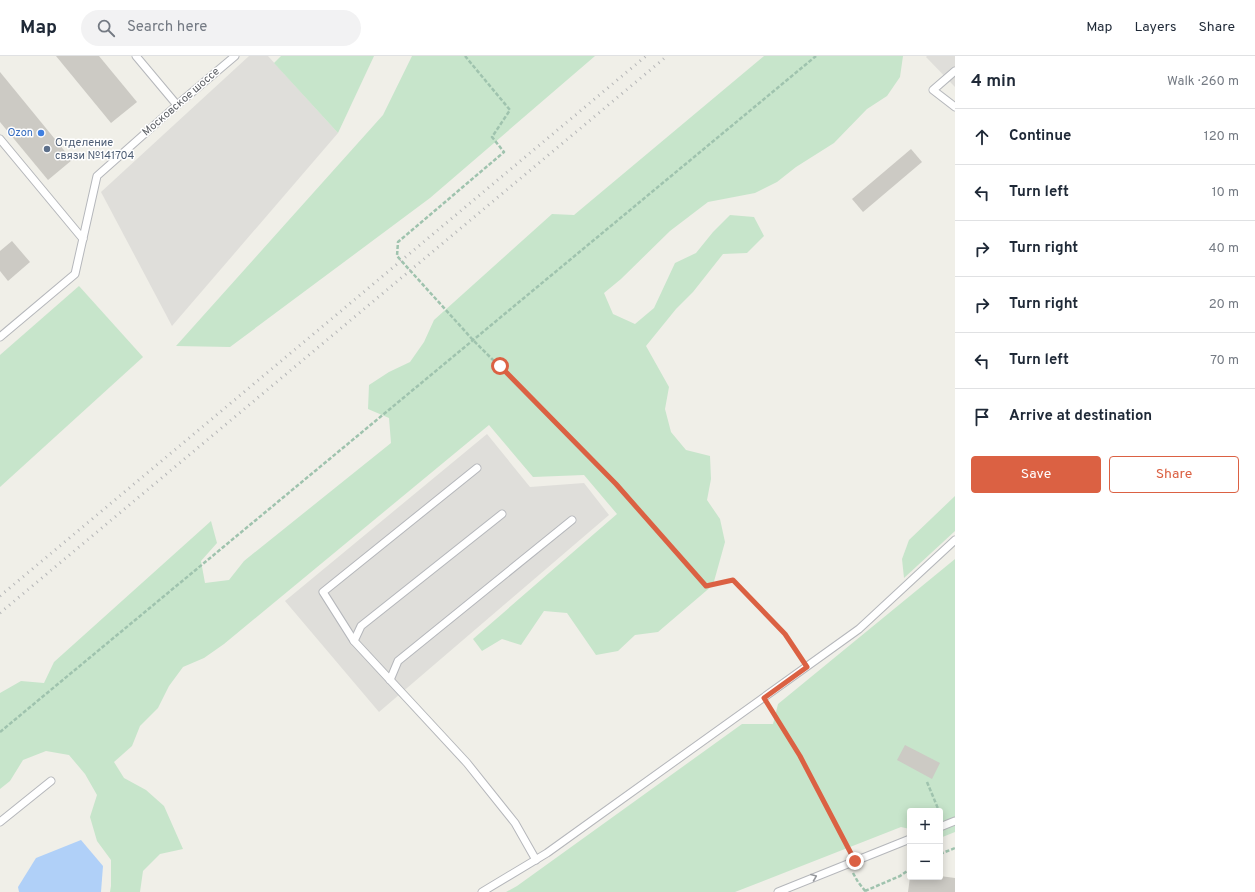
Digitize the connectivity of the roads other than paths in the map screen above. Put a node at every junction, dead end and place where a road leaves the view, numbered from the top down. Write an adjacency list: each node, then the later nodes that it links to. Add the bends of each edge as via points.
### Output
1 (136, 56): 4 (lane)
2 (235, 56): 4 (lane, Московское шоссе)
3 (955, 71): 5 (lane, via 933,90)
4 (178, 104): 7 (lane, Московское шоссе, via 97,176)
5 (955, 107)
6 (0, 138): 7 (lane)
7 (83, 239): 8 (lane, Московское шоссе, via 75,274)
8 (0, 337)
9 (478, 468): 13 (lane, via 323,592)
10 (502, 514): 13 (lane, via 361,626)
11 (572, 520): 14 (lane, via 398,661)
12 (955, 540): 20 (lane, via 859,629)
13 (354, 641): 14 (lane)
14 (390, 680): 20 (lane, via 467,763 515,823)
15 (51, 781): 17 (lane)
16 (955, 821): 18 (lane)
17 (0, 822)
18 (943, 826)
19 (907, 840): 22 (lane, one-way to 19)
20 (536, 860): 21 (lane)
21 (482, 892)
22 (778, 892)

